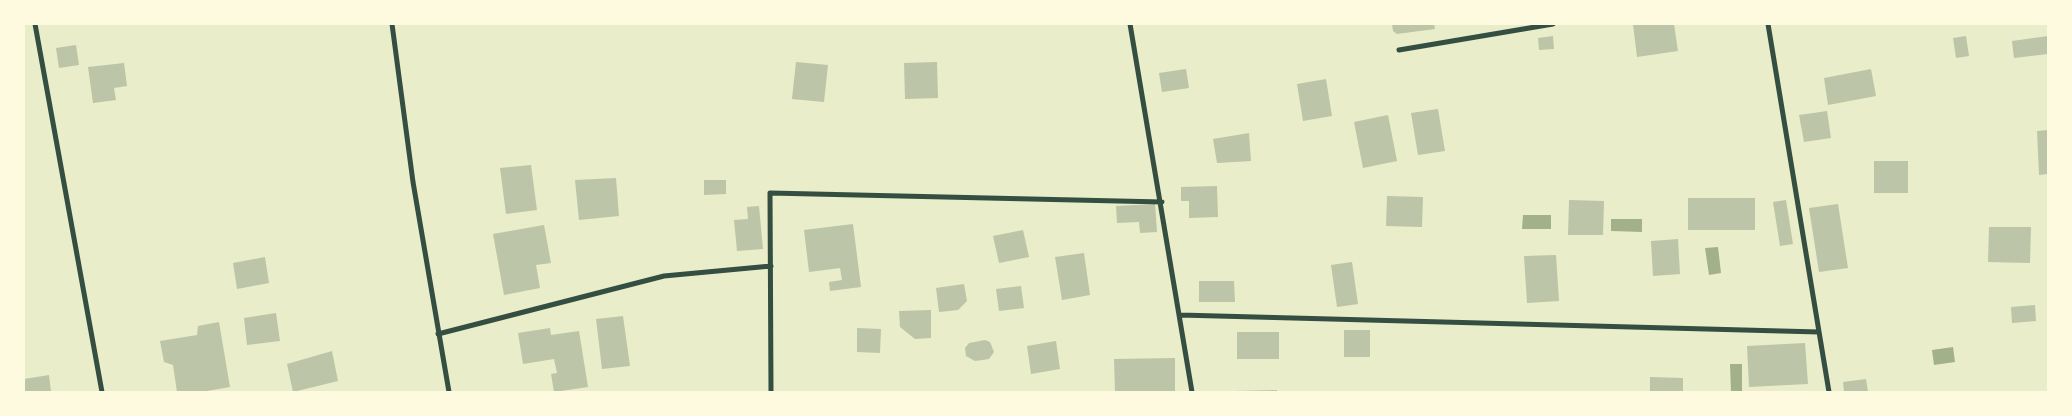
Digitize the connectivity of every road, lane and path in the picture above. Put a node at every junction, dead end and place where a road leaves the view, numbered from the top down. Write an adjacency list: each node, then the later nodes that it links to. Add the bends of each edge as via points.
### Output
1 (35, 24): 12 (street)
2 (392, 24): 11 (street)
3 (1130, 24): 7 (street)
4 (1553, 24): 6 (street)
5 (1768, 24): 10 (street)
6 (1399, 50)
7 (1162, 202): 8 (street, via 770,193); 9 (street)
8 (771, 266): 11 (street, via 664,276); 14 (street)
9 (1180, 315): 10 (street); 15 (street)
10 (1819, 332): 16 (street)
11 (438, 334): 13 (street)
12 (102, 392)
13 (449, 392)
14 (770, 392)
15 (1192, 392)
16 (1829, 392)

